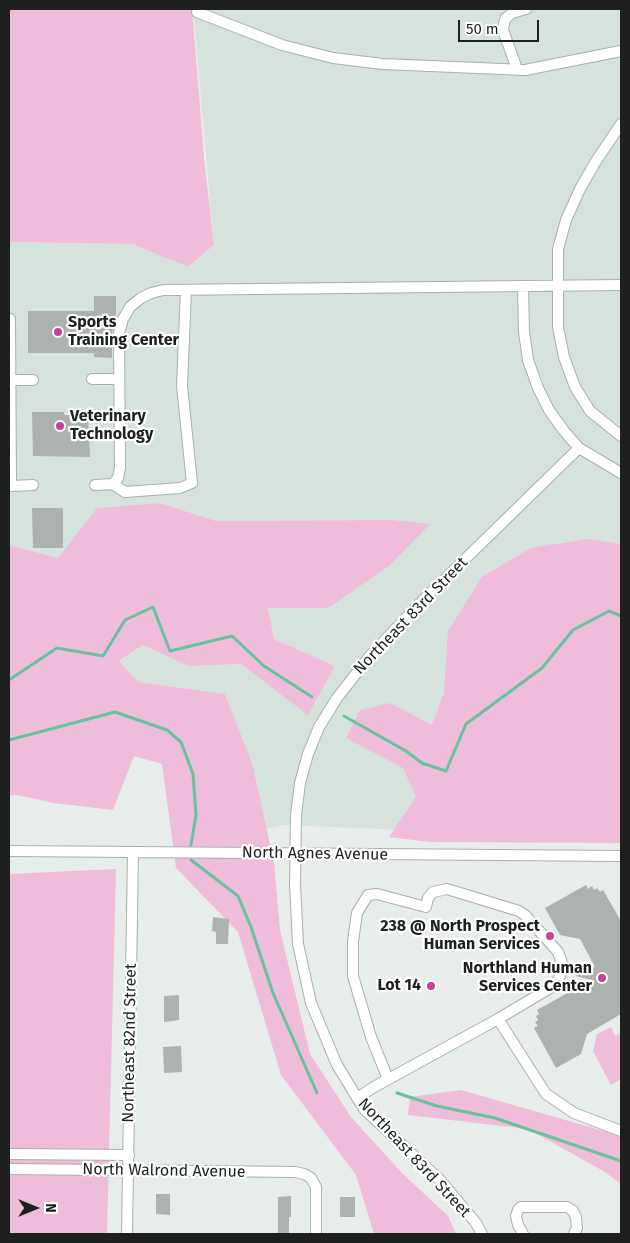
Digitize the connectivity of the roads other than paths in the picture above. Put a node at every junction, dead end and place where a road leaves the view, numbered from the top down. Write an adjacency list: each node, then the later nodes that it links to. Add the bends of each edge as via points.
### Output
1 (526, 9): 4 (street, via 512,13 503,30)
2 (197, 12): 4 (street, via 282,45 333,58 383,64)
3 (621, 51): 4 (street)
4 (521, 70)
5 (621, 124): 7 (street, via 596,161 566,220 558,249)
6 (621, 285): 7 (street)
7 (558, 286): 8 (street); 15 (street, via 558,327 575,387 590,411)
8 (523, 287): 9 (street); 16 (street, via 528,360 549,410)
9 (186, 290): 12 (street, via 151,292 130,307 119,333); 18 (street, via 182,386 192,483 180,488 125,492)
10 (10, 319): 13 (street)
11 (92, 379): 12 (street)
12 (120, 379): 18 (street, via 120,468)
13 (10, 380): 14 (street); 19 (street, via 11,486)
14 (33, 380)
15 (621, 436)
16 (579, 448): 17 (street); 23 (street, Northeast 83rd Street, via 418,604 336,698 319,727 304,768 296,815)
17 (621, 473)
18 (113, 484): 20 (street)
19 (33, 485)
20 (96, 485)
21 (9, 851): 22 (street, North Agnes Avenue)
22 (133, 852): 23 (street, North Agnes Avenue); 30 (street, Northeast 82nd Street)
23 (296, 854): 24 (street, North Agnes Avenue); 27 (street, Northeast 83rd Street, via 294,884 298,944 311,1002 337,1065)
24 (621, 856)
25 (498, 1019): 26 (street); 26 (street, via 550,988 563,970 558,952 526,916 447,889 433,892 426,907 377,894 368,895 357,912 353,941 354,976 371,1038); 28 (street, via 546,1094 574,1113)
26 (388, 1079): 27 (street)
27 (357, 1098): 37 (street, Northeast 83rd Street, via 364,1109 441,1181)
28 (621, 1131)
29 (9, 1154): 30 (street, North Walrond Avenue)
30 (129, 1155): 33 (street, Northeast 82nd Street)
31 (9, 1169): 32 (street, North Walrond Avenue)
32 (23, 1170): 33 (street, North Walrond Avenue); 34 (street)
33 (129, 1171): 35 (street, Northeast 82nd Street); 36 (street, North Walrond Avenue, via 304,1174 315,1184)
34 (9, 1178)
35 (127, 1234)
36 (316, 1234)
37 (482, 1234)
38 (523, 1234): 39 (street, via 516,1216 522,1207 568,1207 576,1217)
39 (574, 1234)

